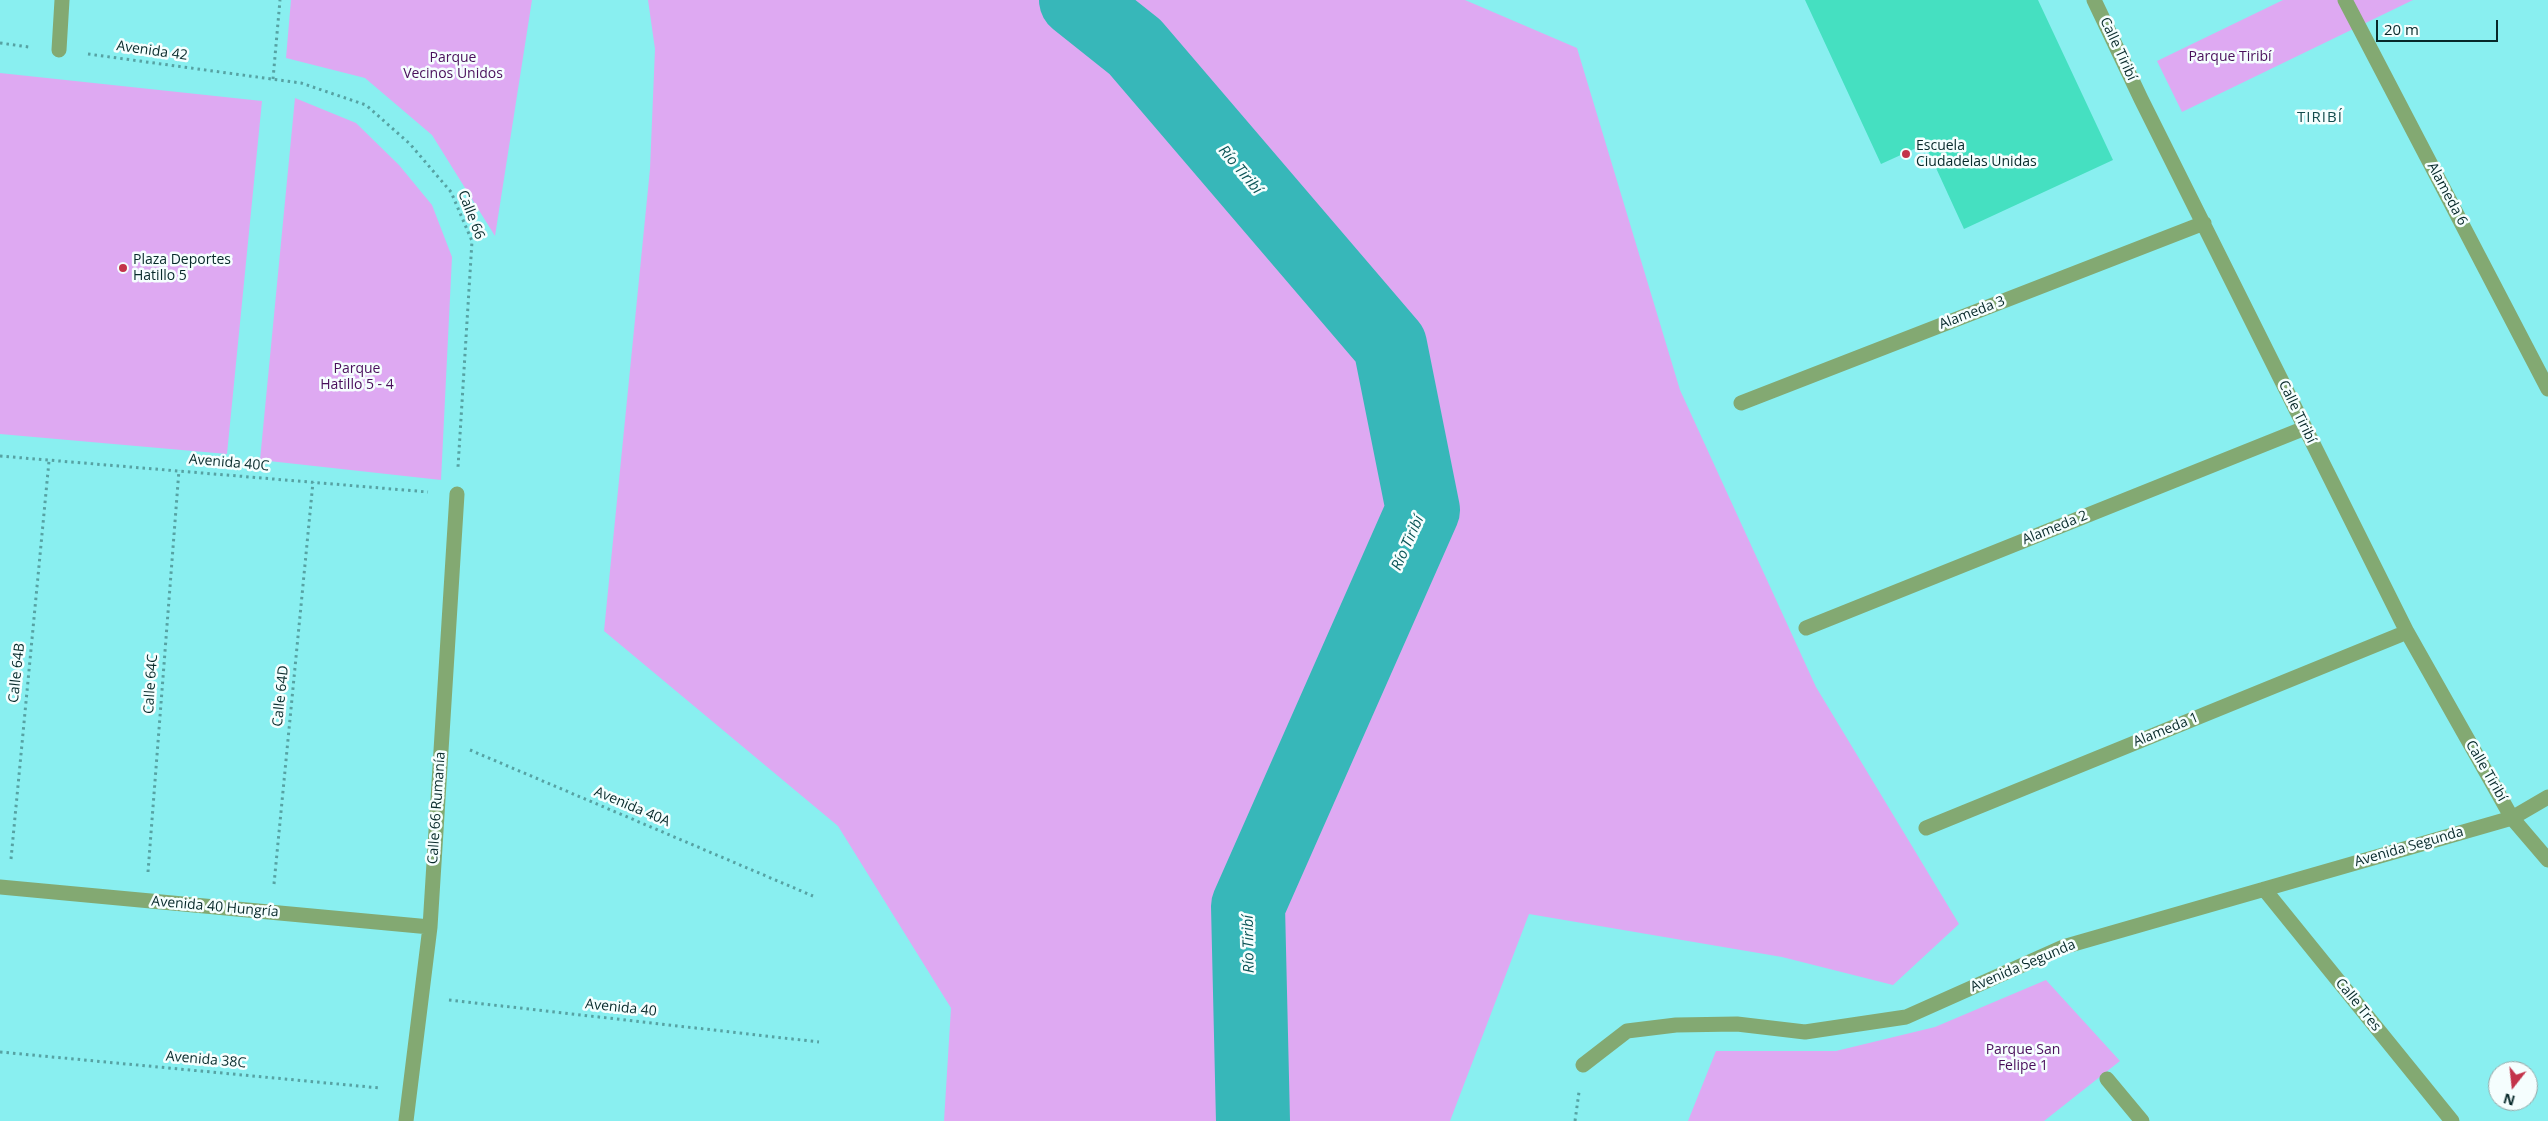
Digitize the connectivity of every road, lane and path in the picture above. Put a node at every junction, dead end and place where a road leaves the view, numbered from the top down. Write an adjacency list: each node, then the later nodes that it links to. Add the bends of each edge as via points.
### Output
1 (62, 0): 6 (street)
2 (280, 0): 7 (path)
3 (2094, 0): 9 (street, Calle Tiribí)
4 (2345, 0): 10 (street, Alameda 6)
5 (0, 43): 6 (path, Avenida 42)
6 (59, 50): 7 (path, Avenida 42)
7 (273, 79): 8 (path, Avenida 42)
8 (301, 83): 17 (path, Calle 66, via 366,105 410,144 451,192 472,241)
9 (2204, 222): 11 (street, Alameda 3); 12 (street, Calle Tiribí)
10 (2548, 389)
11 (1741, 403)
12 (2305, 428): 18 (street, Alameda 2); 19 (street, Calle Tiribí)
13 (0, 456): 14 (path, Avenida 40C)
14 (50, 460): 15 (path, Avenida 40C); 25 (path, Calle 64B)
15 (179, 470): 16 (path, Avenida 40C); 28 (path, Calle 64C)
16 (314, 482): 17 (path, Avenida 40C); 29 (path, Calle 64D)
17 (457, 494): 20 (street, Calle 66 Rumanía)
18 (1806, 628)
19 (2407, 632): 22 (street, Calle Tiribí); 23 (street, Alameda 1)
20 (442, 738): 27 (path, Avenida 40A); 30 (street, Calle 66 Rumanía)
21 (2548, 797): 22 (street, Avenida Segunda)
22 (2512, 818): 24 (street, Calle Tiribí); 26 (street, Avenida Segunda)
23 (1926, 828)
24 (2548, 860)
25 (4, 887): 28 (street, Avenida 40 Hungría)
26 (2264, 889): 34 (street, Avenida Segunda, via 2063,947 1906,1017 1805,1032 1737,1024 1676,1025 1627,1031); 39 (street, Calle Tres)
27 (813, 896)
28 (146, 900): 29 (street, Avenida 40 Hungría)
29 (271, 912): 30 (street, Avenida 40 Hungría)
30 (430, 927): 31 (street, Calle 66 Rumanía)
31 (421, 997): 32 (path, Avenida 40); 36 (street, Calle 66 Rumanía)
32 (819, 1042)
33 (0, 1052): 36 (path, Avenida 38C)
34 (1584, 1065)
35 (2108, 1080): 38 (street)
36 (410, 1091): 37 (street, Calle 66 Rumanía)
37 (406, 1121)
38 (2142, 1121)
39 (2452, 1121)

